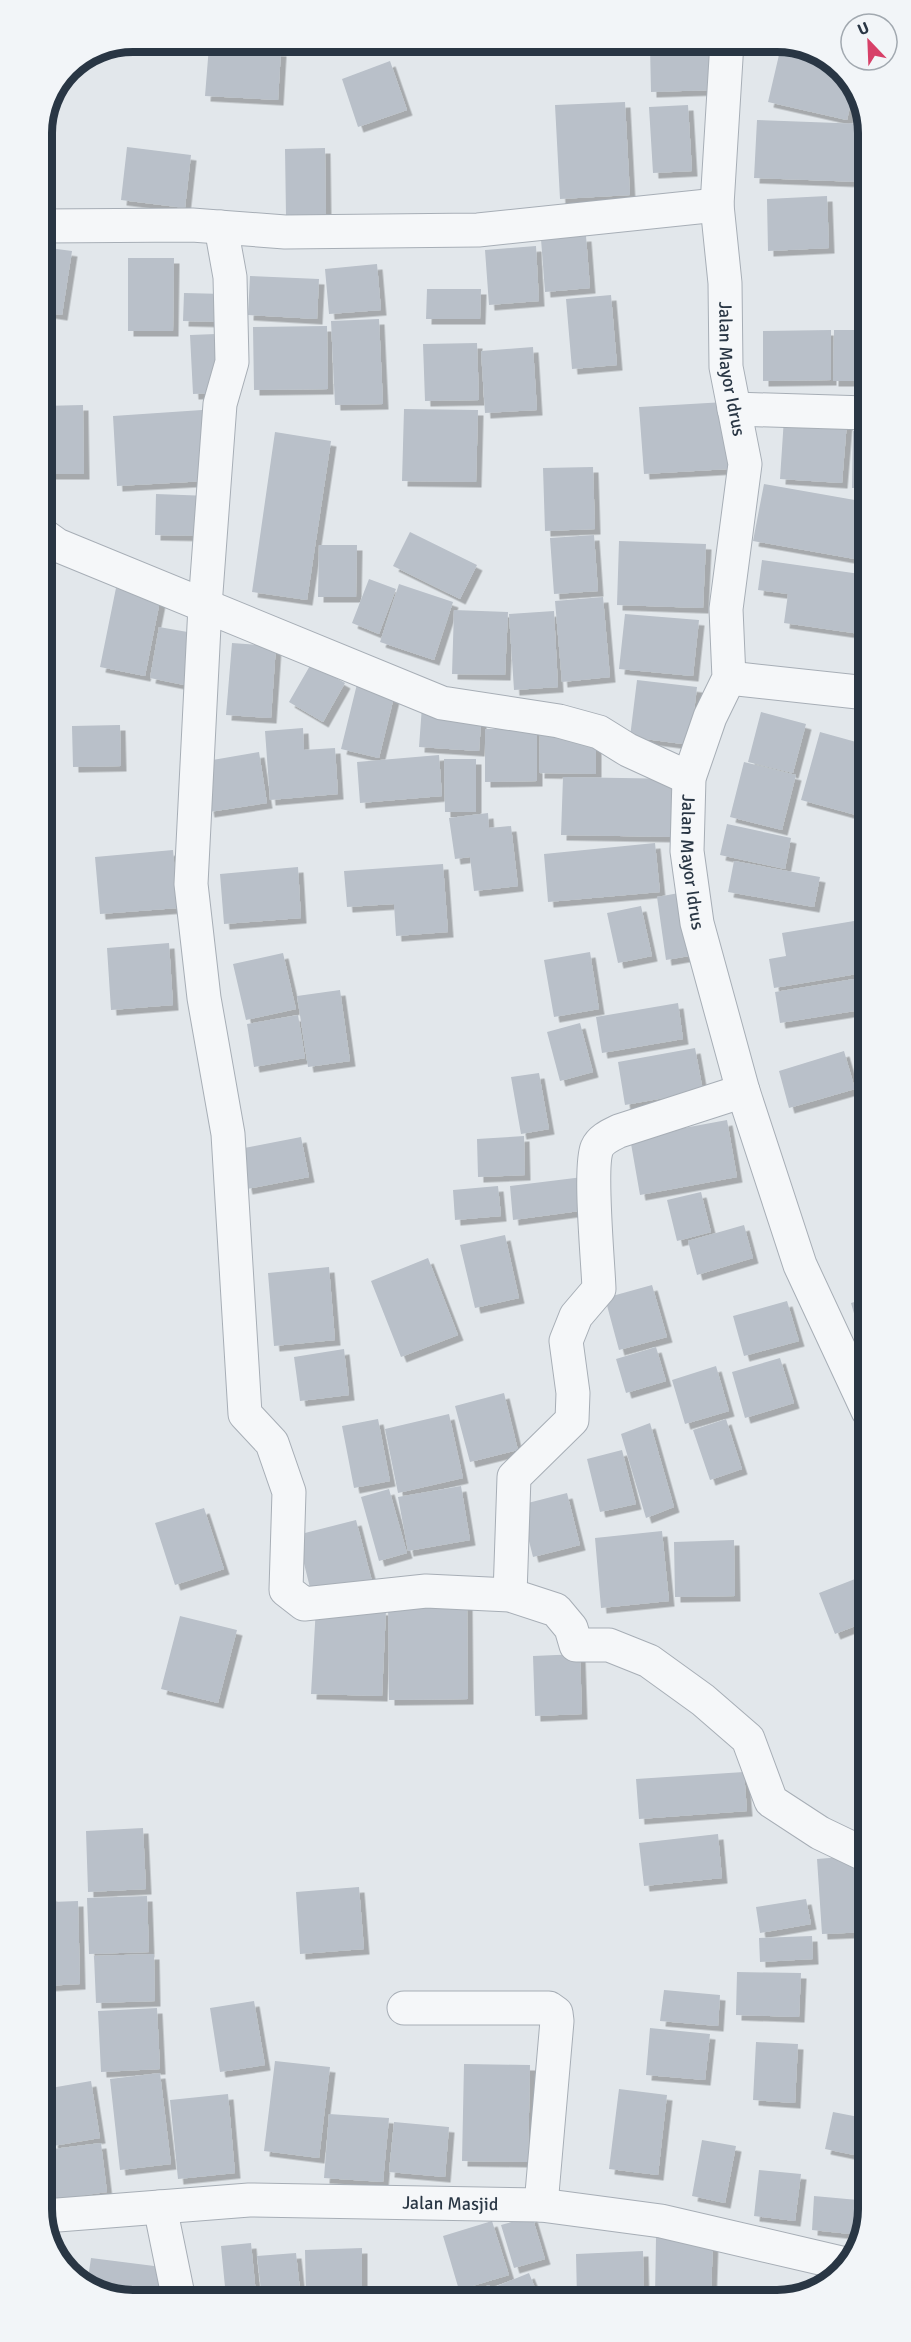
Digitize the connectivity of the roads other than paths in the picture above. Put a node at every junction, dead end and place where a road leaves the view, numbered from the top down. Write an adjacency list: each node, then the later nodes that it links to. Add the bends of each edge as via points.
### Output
1 (726, 53): 2 (street, Jalan Mayor Idrus)
2 (717, 205): 4 (street, via 478,230 285,232); 5 (street, Jalan Mayor Idrus, via 725,283 726,367)
3 (53, 226): 4 (street)
4 (221, 227): 8 (street, via 230,278 232,362 220,404)
5 (734, 409): 6 (street); 9 (street, Jalan Mayor Idrus, via 745,464 726,609)
6 (858, 413)
7 (53, 542): 8 (street)
8 (205, 606): 11 (street, via 442,703 559,721 599,732); 14 (street, via 191,884 204,998 228,1134 245,1414 272,1443 289,1492 286,1590 304,1604 426,1592)
9 (729, 678): 10 (street); 11 (street, Jalan Mayor Idrus, via 710,717)
10 (858, 692)
11 (689, 778): 12 (street, Jalan Mayor Idrus, via 687,851 697,923)
12 (743, 1091): 13 (street, Jalan Mayor Idrus, via 800,1265); 14 (street, via 619,1131 603,1140 597,1149 598,1289 576,1316 566,1341 573,1393 572,1420 514,1477)
13 (858, 1388)
14 (510, 1595): 15 (street, via 556,1610 571,1628 576,1645 609,1645 649,1661 703,1700 748,1740 771,1801 820,1833)
15 (858, 1851)
16 (404, 2008): 17 (street, via 549,2008 555,2013)
17 (541, 2205): 18 (street, Jalan Masjid, via 292,2199); 20 (street, Jalan Masjid, via 661,2221)
18 (160, 2207): 19 (street, Jalan Masjid); 21 (street)
19 (53, 2215)
20 (838, 2262)
21 (177, 2289)

